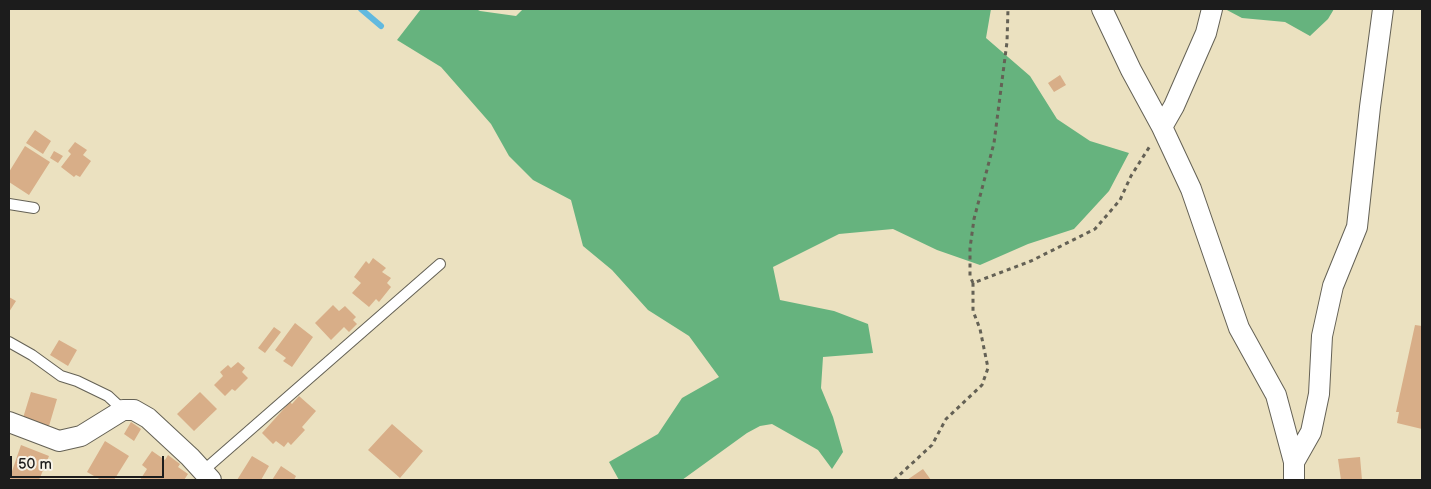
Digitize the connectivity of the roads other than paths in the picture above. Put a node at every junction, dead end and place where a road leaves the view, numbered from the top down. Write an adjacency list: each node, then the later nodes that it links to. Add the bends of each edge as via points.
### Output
1 (1102, 9): 4 (street)
2 (1212, 9): 4 (street, via 1206,32)
3 (1384, 9): 11 (street, via 1357,227 1333,286 1322,336 1318,394 1311,432)
4 (1162, 127): 11 (street, via 1190,190 1239,328 1276,395)
5 (9, 204): 6 (lane)
6 (34, 208)
7 (440, 264): 12 (lane)
8 (9, 342): 9 (lane, via 61,376 108,396)
9 (123, 410): 10 (street, via 81,436 59,441); 12 (street, via 134,410 148,418)
10 (9, 422)
11 (1294, 471)
12 (207, 476)

